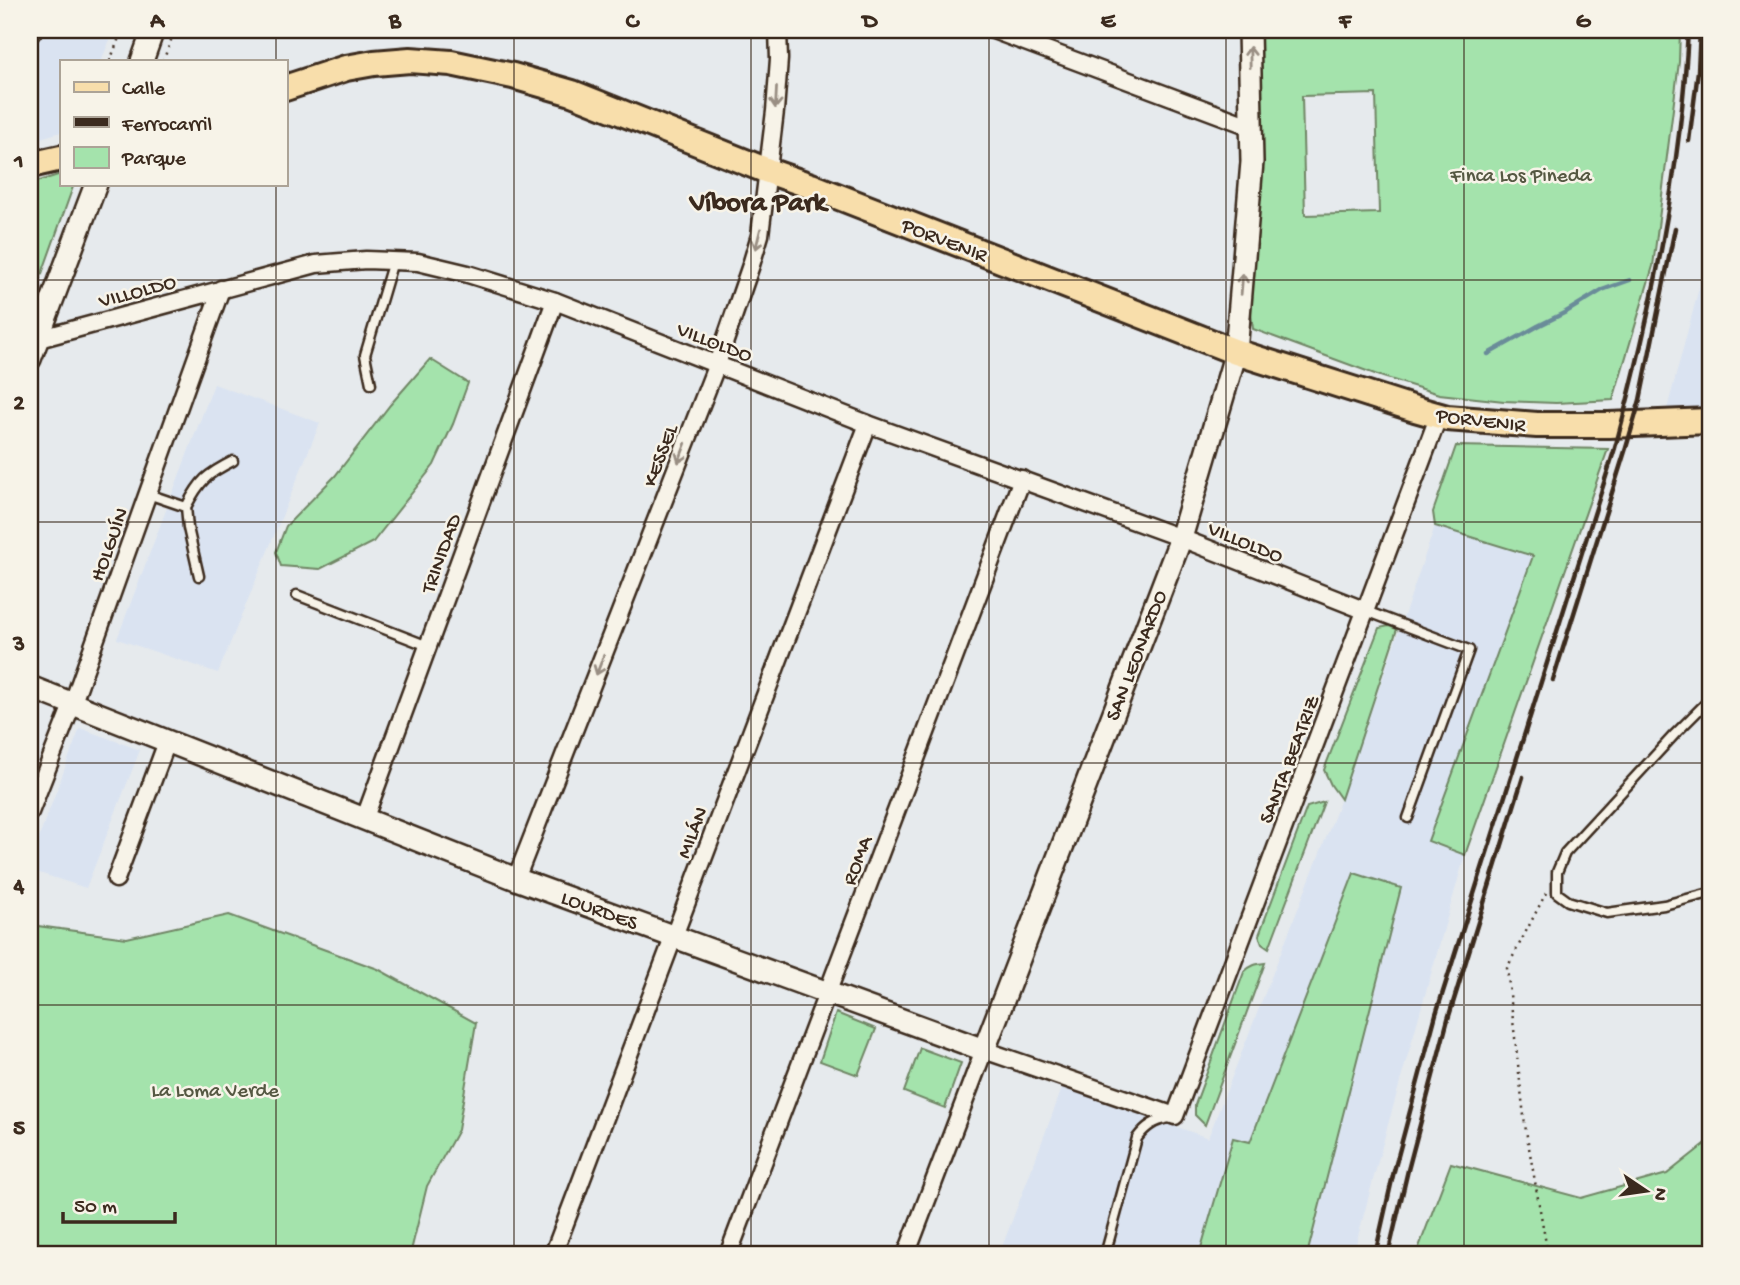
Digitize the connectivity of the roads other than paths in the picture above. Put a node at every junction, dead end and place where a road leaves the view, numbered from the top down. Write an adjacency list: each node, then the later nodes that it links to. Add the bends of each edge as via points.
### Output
1 (39, 30): 6 (lane)
2 (153, 30): 7 (street)
3 (778, 30): 12 (street, KESSEL, one-way to 12)
4 (993, 30): 9 (street)
5 (1250, 30): 9 (street, SAN LEONARDO, one-way to 5)
6 (30, 41)
7 (142, 60)
8 (287, 87): 12 (main road, PORVENIR, via 346,68 410,60 451,63 572,93)
9 (1251, 127): 18 (street, SAN LEONARDO, one-way to 9)
10 (60, 158): 11 (main road)
11 (30, 165)
12 (768, 171): 18 (main road, PORVENIR); 20 (street, KESSEL, one-way to 20, via 760,234)
13 (95, 186): 17 (street)
14 (393, 261): 15 (street, VILLOLDO, via 316,264); 16 (street, VILLOLDO, via 468,274); 21 (lane, via 365,355)
15 (221, 289): 17 (street, VILLOLDO); 27 (street, HOLGUÍN)
16 (555, 301): 20 (street, VILLOLDO); 33 (street, TRINIDAD)
17 (34, 340): 19 (street)
18 (1236, 352): 22 (main road, PORVENIR); 29 (street, SAN LEONARDO)
19 (30, 359)
20 (717, 364): 24 (street, VILLOLDO); 42 (street, KESSEL, one-way to 42)
21 (371, 384)
22 (1439, 415): 23 (main road, PORVENIR, via 1537,425); 32 (street, SANTA BEATRIZ)
23 (1710, 421)
24 (868, 424): 26 (street, VILLOLDO); 44 (street, MILÁN)
25 (233, 461): 28 (lane, via 212,472)
26 (1022, 479): 29 (street, VILLOLDO); 45 (street, ROMA)
27 (148, 494): 28 (lane); 36 (street, HOLGUÍN)
28 (186, 507): 30 (lane)
29 (1181, 538): 32 (street, VILLOLDO); 46 (street, SAN LEONARDO)
30 (199, 576)
31 (297, 595): 33 (lane)
32 (1366, 611): 39 (lane, via 1469,650); 47 (street, SANTA BEATRIZ)
33 (428, 646): 40 (street, TRINIDAD)
34 (30, 687): 36 (street, LOURDES)
35 (1710, 699): 43 (lane, via 1565,853 1557,872 1557,893 1607,913)
36 (72, 705): 37 (street, LOURDES); 38 (street, HOLGUÍN)
37 (167, 742): 40 (street, LOURDES); 41 (street)
38 (30, 812)
39 (1408, 818)
40 (365, 820): 42 (street, LOURDES)
41 (116, 879)
42 (516, 880): 44 (street, LOURDES)
43 (1710, 893)
44 (674, 936): 45 (street, LOURDES); 48 (street, MILÁN)
45 (828, 994): 46 (street, LOURDES); 49 (street, ROMA)
46 (984, 1050): 47 (street, LOURDES); 50 (street, SAN LEONARDO)
47 (1175, 1116): 51 (lane, via 1146,1126 1137,1138)
48 (553, 1255)
49 (728, 1255)
50 (906, 1255)
51 (1105, 1255)

